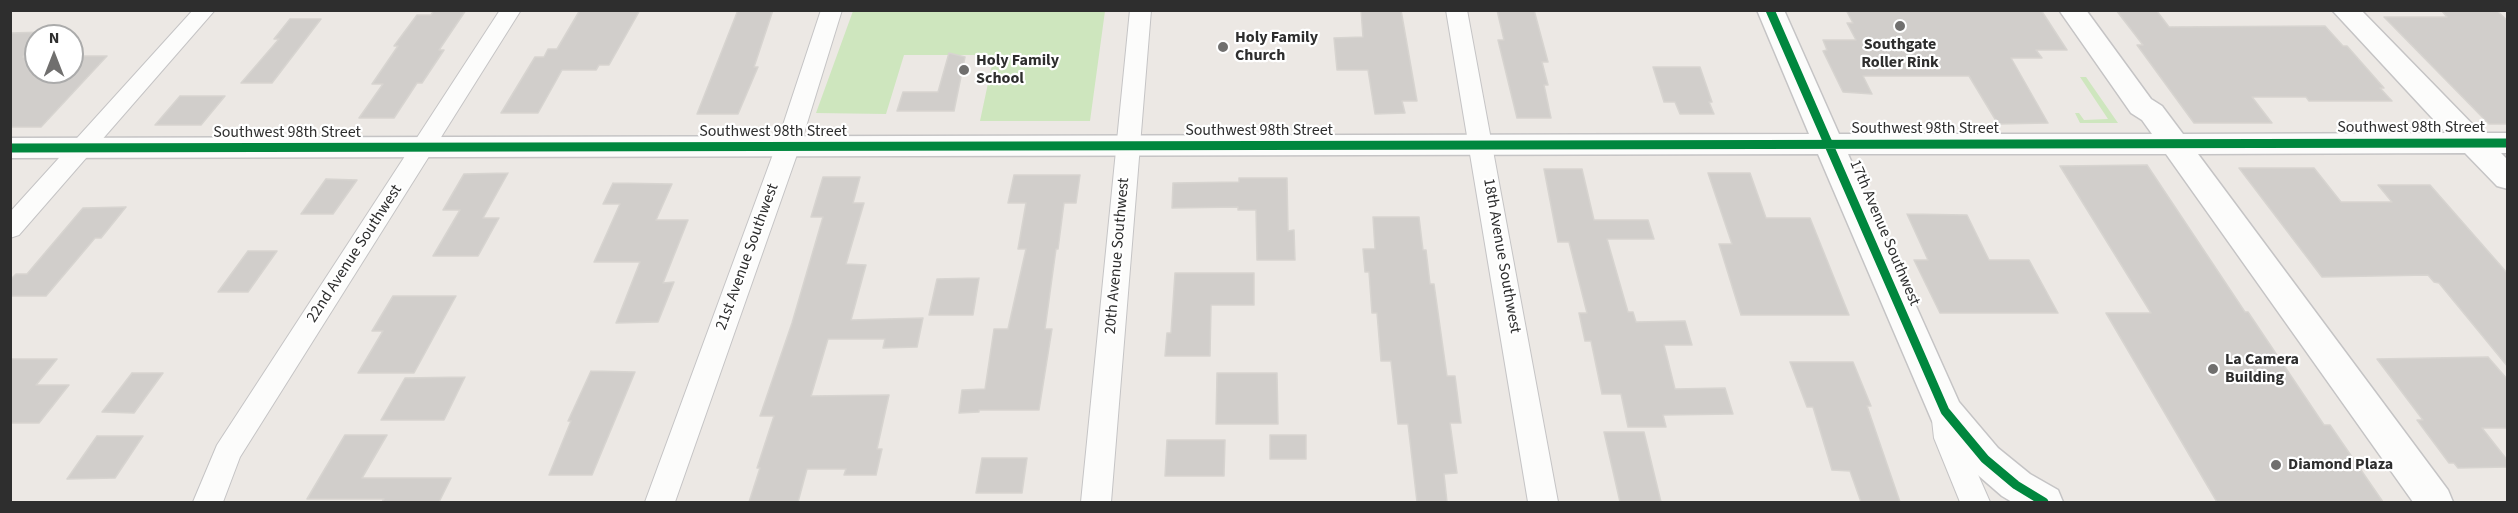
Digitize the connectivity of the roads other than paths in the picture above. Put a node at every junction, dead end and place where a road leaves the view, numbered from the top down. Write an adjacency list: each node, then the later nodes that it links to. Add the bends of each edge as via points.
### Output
1 (205, 10): 20 (street)
2 (511, 10): 18 (street, 22nd Avenue Southwest)
3 (832, 10): 16 (street, 21st Avenue Southwest)
4 (1141, 10): 17 (street, 20th Avenue Southwest)
5 (1456, 10): 15 (street, 18th Avenue Southwest)
6 (1770, 10): 13 (street, 17th Avenue Southwest)
7 (2072, 10): 10 (street, via 2141,106)
8 (2085, 10): 10 (street, via 2154,106)
9 (2345, 10): 11 (street)
10 (2152, 113): 14 (street)
11 (2472, 143): 12 (street, Southwest 98th Street); 14 (street, Southwest 98th Street); 21 (street)
12 (2508, 143)
13 (1830, 144): 14 (street, Southwest 98th Street); 15 (street, Southwest 98th Street); 23 (street, 17th Avenue Southwest)
14 (2174, 144): 30 (street)
15 (1482, 145): 17 (street, Southwest 98th Street); 27 (street, 18th Avenue Southwest)
16 (788, 146): 17 (street, Southwest 98th Street); 18 (street, Southwest 98th Street); 25 (street, 21st Avenue Southwest)
17 (1129, 146): 26 (street, 20th Avenue Southwest)
18 (424, 147): 20 (street, Southwest 98th Street); 24 (street, 22nd Avenue Southwest, via 227,453)
19 (10, 148): 20 (street, Southwest 98th Street)
20 (82, 148): 22 (street)
21 (2508, 179)
22 (10, 229)
23 (1945, 411): 28 (street, 17th Avenue Southwest, via 1948,438); 29 (street, 17th Avenue Southwest, via 1985,459)
24 (208, 502)
25 (660, 502)
26 (1096, 502)
27 (1543, 502)
28 (1975, 502)
29 (2044, 502)
30 (2434, 502)

